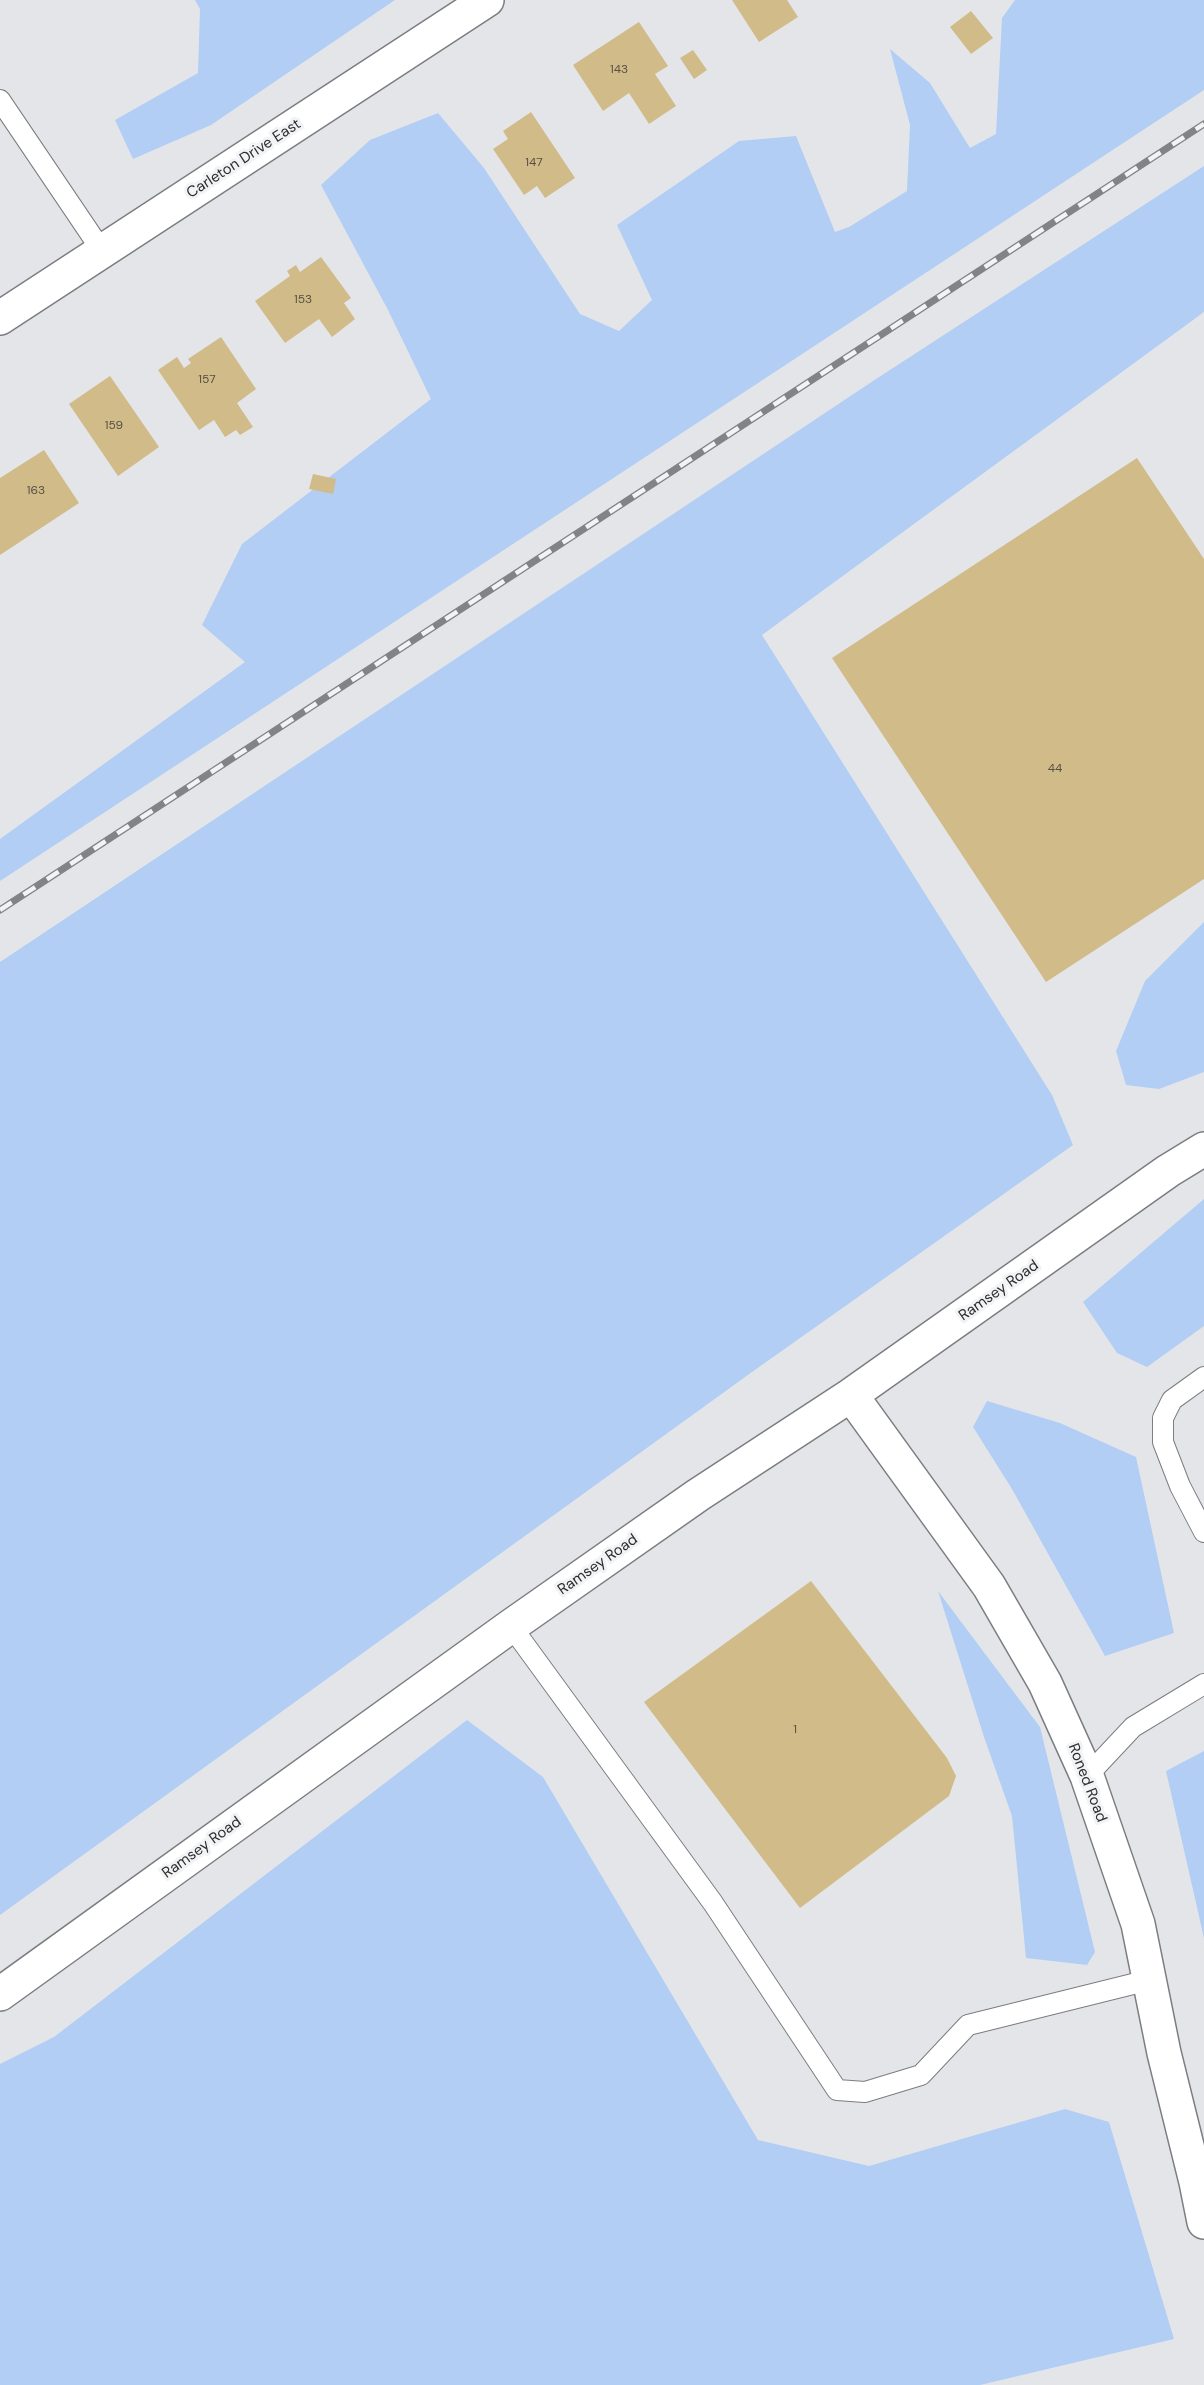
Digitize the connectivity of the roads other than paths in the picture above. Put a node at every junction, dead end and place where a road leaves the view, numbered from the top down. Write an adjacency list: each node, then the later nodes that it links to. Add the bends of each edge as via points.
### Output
1 (487, 0): 3 (street, Carleton Drive East)
2 (0, 100): 3 (lane)
3 (102, 251): 4 (street, Carleton Drive East)
4 (0, 318)
5 (1204, 1149): 7 (street, Ramsey Road)
6 (1204, 1377): 8 (lane, via 1172,1400 1163,1418 1163,1442)
7 (851, 1395): 9 (street, Ramsey Road, via 698,1495); 11 (street, Roned Road, via 989,1586 1045,1683)
8 (1204, 1532)
9 (511, 1626): 12 (lane, via 713,1903 837,2090 865,2092 921,2075 968,2025); 13 (street, Ramsey Road)
10 (1204, 1684): 11 (lane, via 1133,1727)
11 (1087, 1776): 12 (street, Roned Road, via 1138,1924)
12 (1149, 1980): 14 (street, Roned Road)
13 (0, 1994)
14 (1204, 2222)

